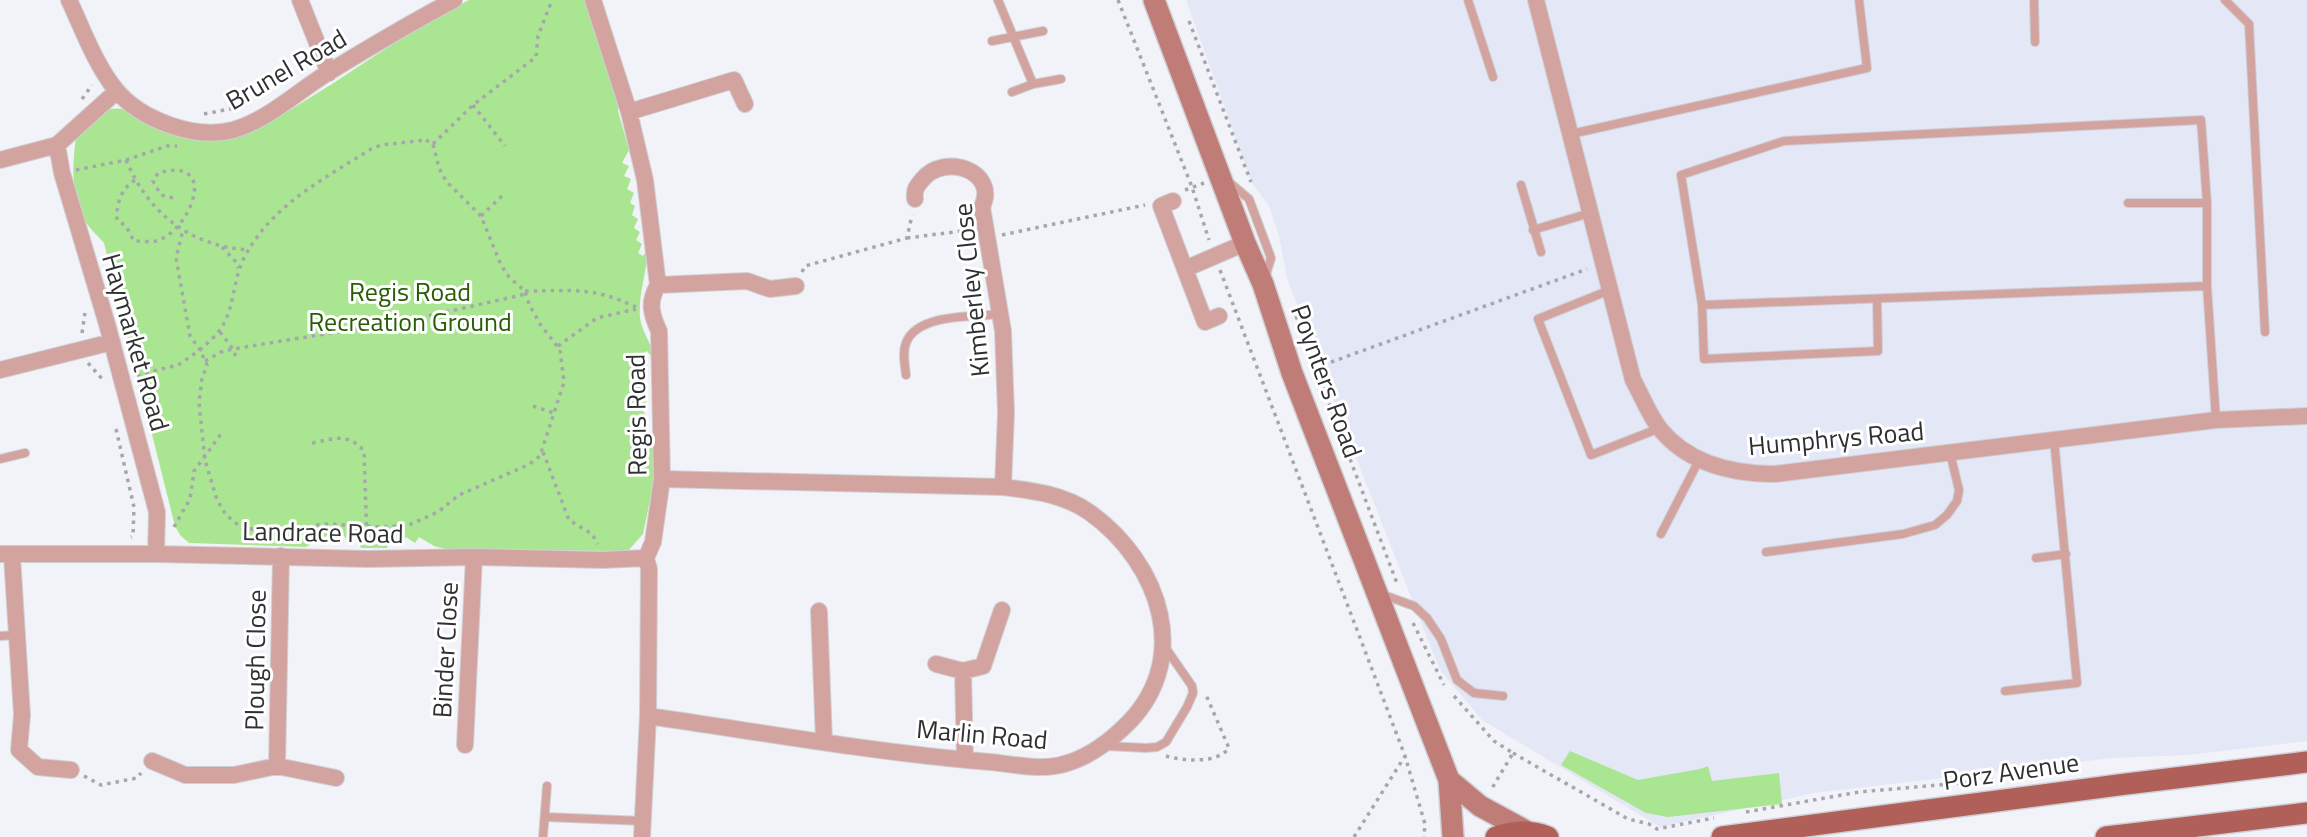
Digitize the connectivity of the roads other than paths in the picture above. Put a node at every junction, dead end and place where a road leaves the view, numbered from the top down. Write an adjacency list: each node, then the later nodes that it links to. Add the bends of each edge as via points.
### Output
1 (69, 0): 20 (street, Brunel Road)
2 (300, 0): 16 (street)
3 (454, 0): 16 (street, Brunel Road)
4 (593, 0): 23 (street, Regis Road)
5 (998, 0): 13 (lane)
6 (1154, 0): 27 (street, Poynters Road)
7 (1468, 0): 17 (lane)
8 (1536, 0): 24 (street, Humphrys Road)
9 (1859, 0): 24 (lane, via 1867,68)
10 (2034, 0): 15 (lane)
11 (2225, 0): 47 (lane, via 2249,24)
12 (1043, 31): 13 (lane)
13 (1013, 37): 14 (lane); 19 (lane)
14 (992, 41)
15 (2035, 42)
16 (329, 73): 20 (street, Brunel Road, via 255,121 231,131 194,132 163,123)
17 (1493, 77)
18 (1061, 79): 19 (lane)
19 (1032, 84): 21 (lane)
20 (117, 91): 25 (street)
21 (1012, 92)
22 (745, 104): 23 (street, via 734,80)
23 (629, 112): 39 (street, Regis Road, via 645,180)
24 (1571, 134): 33 (street, Humphrys Road)
25 (57, 145): 26 (street); 48 (street, Haymarket Road)
26 (0, 160)
27 (1221, 176): 35 (street, Poynters Road); 38 (lane, via 1249,199 1271,258)
28 (1521, 185): 34 (lane)
29 (915, 200): 45 (street, Kimberley Close, via 915,189 933,170 952,165 971,172 983,184 987,197 982,206)
30 (2128, 203): 31 (lane)
31 (2207, 203): 41 (lane); 44 (lane, via 2201,120 1784,141 1681,175)
32 (1167, 204): 37 (street)
33 (1590, 213): 34 (lane); 42 (street, Humphrys Road)
34 (1533, 230): 36 (lane)
35 (1245, 243): 37 (street); 38 (street, Poynters Road)
36 (1541, 252)
37 (1185, 269): 46 (street, via 1205,322)
38 (1263, 284): 70 (street, Poynters Road, via 1292,373)
39 (658, 285): 40 (street, via 747,281 770,289); 59 (street, Regis Road, via 651,307 659,331)
40 (796, 286)
41 (2207, 286): 43 (lane); 52 (lane)
42 (1610, 290): 53 (street, Humphrys Road, via 1633,380); 53 (lane, via 1538,319 1591,455)
43 (1877, 299): 44 (lane); 44 (lane, via 1878,351 1704,359)
44 (1702, 305)
45 (1001, 314): 50 (lane, via 933,321 918,327 905,345); 60 (street, Kimberley Close, via 1006,413)
46 (1219, 316)
47 (2265, 332)
48 (111, 342): 49 (street); 63 (street, Haymarket Road, via 157,512)
49 (0, 370)
50 (906, 376)
51 (2307, 416): 52 (street, Humphrys Road)
52 (2216, 420): 54 (street, Humphrys Road)
53 (1660, 428): 58 (street, Humphrys Road)
54 (2054, 439): 56 (street, Humphrys Road); 64 (lane)
55 (25, 453): 57 (lane)
56 (1950, 453): 58 (street, Humphrys Road, via 1775,474 1728,470); 62 (lane, via 1959,490 1957,501 1935,525 1903,534)
57 (0, 459)
58 (1699, 460): 61 (lane)
59 (662, 479): 60 (street, Marlin Road); 68 (street, Regis Road, via 653,542)
60 (1003, 487): 75 (street, Marlin Road, via 1053,494 1087,511 1119,537 1143,567 1159,610)
61 (1661, 534)
62 (1766, 552)
63 (156, 554): 65 (street, Landrace Road); 66 (street, Landrace Road)
64 (2066, 554): 69 (lane); 78 (lane, via 2077,683)
65 (6, 555): 73 (street)
66 (281, 556): 67 (street, Landrace Road); 87 (street, Plough Close)
67 (474, 557): 68 (street, Landrace Road); 82 (street, Binder Close)
68 (646, 558): 80 (street, Regis Road)
69 (2036, 558)
70 (1378, 593): 79 (lane, via 1414,606 1427,618 1457,680 1474,693); 90 (street, Poynters Road)
71 (1002, 610): 77 (street, via 983,666)
72 (819, 611): 81 (street)
73 (17, 635): 74 (lane); 88 (street, via 22,715 19,750 37,767)
74 (0, 636)
75 (1163, 644): 83 (street, Marlin Road, via 1158,676 1144,705); 83 (lane, via 1192,686 1187,707 1166,742 1157,747)
76 (936, 664): 77 (street)
77 (962, 671): 84 (street)
78 (2005, 691)
79 (1503, 696)
80 (648, 716): 81 (street, Marlin Road); 94 (street, Regis Road)
81 (824, 741): 84 (street, Marlin Road)
82 (465, 745)
83 (1103, 746): 84 (street, Marlin Road, via 1058,766)
84 (965, 760)
85 (152, 761): 87 (street, Plough Close, via 186,775 234,775)
86 (2307, 762): 99 (main road, Porz Avenue)
87 (277, 766): 89 (street, Plough Close)
88 (71, 770)
89 (336, 778)
90 (1449, 780): 95 (street, Poynters Road, via 1480,806); 97 (street, Poynters Road)
91 (547, 786): 93 (lane)
92 (2307, 813): 100 (main road)
93 (544, 817): 94 (lane); 96 (lane)
94 (642, 829)
95 (1538, 834): 98 (main road)
96 (543, 837)
97 (1452, 837)
98 (1496, 837)
99 (1722, 837)
100 (2106, 837)

